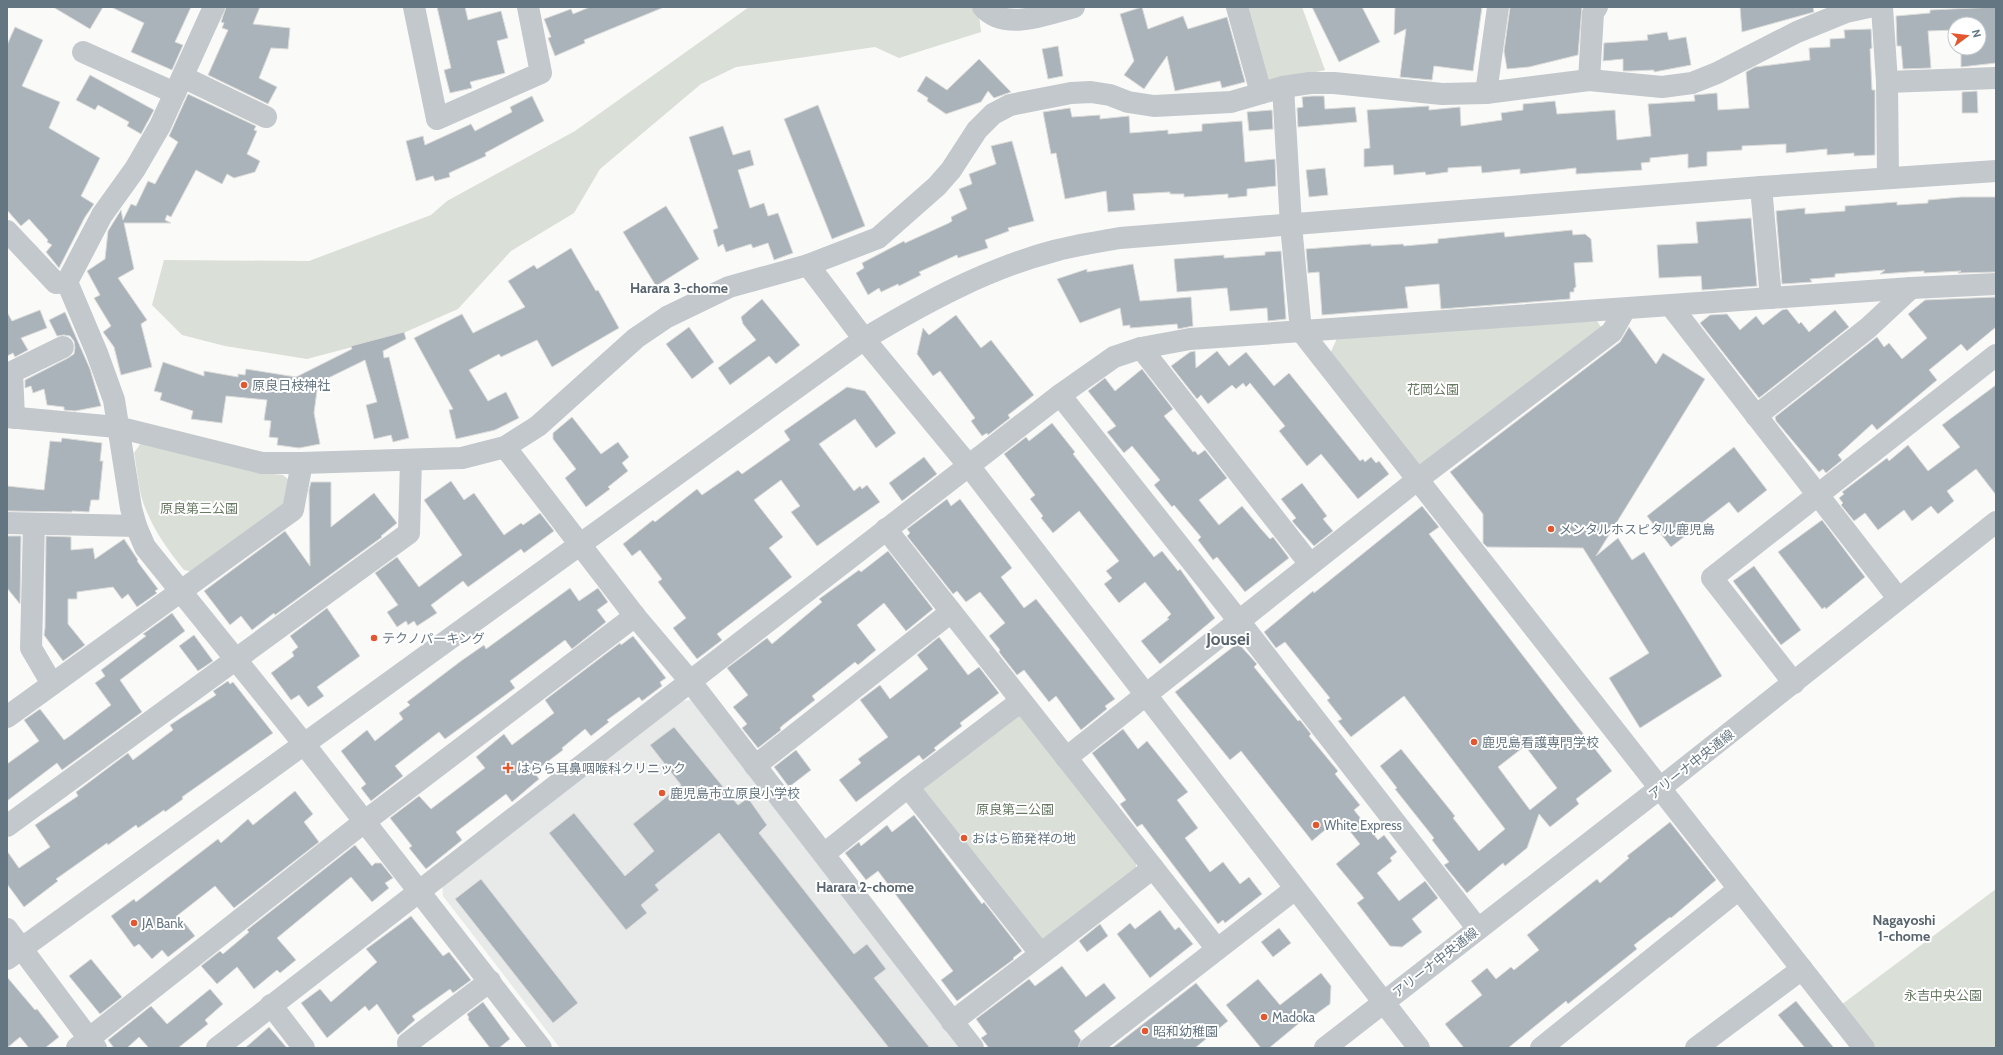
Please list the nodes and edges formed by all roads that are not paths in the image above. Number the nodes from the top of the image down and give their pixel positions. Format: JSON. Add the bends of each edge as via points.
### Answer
{"nodes":[{"id":1,"x":214,"y":7,"type":"edge"},
{"id":2,"x":414,"y":7,"type":"edge"},
{"id":3,"x":983,"y":7,"type":"edge"},
{"id":4,"x":1074,"y":7,"type":"edge"},
{"id":5,"x":1237,"y":7,"type":"edge"},
{"id":6,"x":1498,"y":7,"type":"edge"},
{"id":7,"x":1597,"y":7,"type":"edge"},
{"id":8,"x":1869,"y":7,"type":"edge"},
{"id":9,"x":1882,"y":7,"type":"edge"},
{"id":10,"x":530,"y":8,"type":"edge"},
{"id":11,"x":1845,"y":9,"type":"edge"},
{"id":12,"x":83,"y":52,"type":"dead end"},
{"id":13,"x":1996,"y":78,"type":"edge"},
{"id":14,"x":1589,"y":80,"type":"junction"},
{"id":15,"x":1887,"y":82,"type":"junction"},
{"id":16,"x":179,"y":85,"type":"junction"},
{"id":17,"x":1283,"y":87,"type":"junction"},
{"id":18,"x":1261,"y":93,"type":"junction"},
{"id":19,"x":1486,"y":93,"type":"junction"},
{"id":20,"x":266,"y":117,"type":"dead end"},
{"id":21,"x":1996,"y":171,"type":"edge"},
{"id":22,"x":1888,"y":178,"type":"junction"},
{"id":23,"x":1761,"y":187,"type":"junction"},
{"id":24,"x":1291,"y":224,"type":"junction"},
{"id":25,"x":7,"y":231,"type":"edge"},
{"id":26,"x":808,"y":264,"type":"junction"},
{"id":27,"x":67,"y":282,"type":"junction"},
{"id":28,"x":1996,"y":284,"type":"edge"},
{"id":29,"x":1911,"y":288,"type":"junction"},
{"id":30,"x":1771,"y":298,"type":"junction"},
{"id":31,"x":1671,"y":306,"type":"junction"},
{"id":32,"x":1624,"y":309,"type":"junction"},
{"id":33,"x":1301,"y":331,"type":"junction"},
{"id":34,"x":864,"y":339,"type":"junction"},
{"id":35,"x":63,"y":347,"type":"dead end"},
{"id":36,"x":1141,"y":348,"type":"junction"},
{"id":37,"x":1996,"y":355,"type":"edge"},
{"id":38,"x":1060,"y":395,"type":"junction"},
{"id":39,"x":1756,"y":416,"type":"junction"},
{"id":40,"x":11,"y":417,"type":"edge"},
{"id":41,"x":118,"y":427,"type":"junction"},
{"id":42,"x":505,"y":447,"type":"junction"},
{"id":43,"x":411,"y":460,"type":"junction"},
{"id":44,"x":302,"y":463,"type":"junction"},
{"id":45,"x":968,"y":466,"type":"junction"},
{"id":46,"x":1417,"y":480,"type":"junction"},
{"id":47,"x":1817,"y":495,"type":"junction"},
{"id":48,"x":1996,"y":522,"type":"edge"},
{"id":49,"x":7,"y":523,"type":"edge"},
{"id":50,"x":34,"y":524,"type":"junction"},
{"id":51,"x":136,"y":526,"type":"junction"},
{"id":52,"x":886,"y":529,"type":"junction"},
{"id":53,"x":579,"y":544,"type":"junction"},
{"id":54,"x":1310,"y":564,"type":"junction"},
{"id":55,"x":181,"y":590,"type":"junction"},
{"id":56,"x":1898,"y":598,"type":"junction"},
{"id":57,"x":951,"y":612,"type":"junction"},
{"id":58,"x":634,"y":616,"type":"junction"},
{"id":59,"x":1240,"y":621,"type":"junction"},
{"id":60,"x":236,"y":659,"type":"junction"},
{"id":61,"x":690,"y":681,"type":"junction"},
{"id":62,"x":1794,"y":683,"type":"junction"},
{"id":63,"x":52,"y":684,"type":"junction"},
{"id":64,"x":1144,"y":695,"type":"junction"},
{"id":65,"x":1021,"y":701,"type":"junction"},
{"id":66,"x":7,"y":717,"type":"edge"},
{"id":67,"x":304,"y":744,"type":"junction"},
{"id":68,"x":1066,"y":758,"type":"junction"},
{"id":69,"x":754,"y":766,"type":"junction"},
{"id":70,"x":908,"y":787,"type":"junction"},
{"id":71,"x":1660,"y":788,"type":"junction"},
{"id":72,"x":364,"y":822,"type":"junction"},
{"id":73,"x":7,"y":826,"type":"edge"},
{"id":74,"x":824,"y":854,"type":"junction"},
{"id":75,"x":1153,"y":868,"type":"junction"},
{"id":76,"x":1295,"y":889,"type":"junction"},
{"id":77,"x":1739,"y":889,"type":"junction"},
{"id":78,"x":420,"y":892,"type":"junction"},
{"id":79,"x":7,"y":929,"type":"edge"},
{"id":80,"x":1478,"y":929,"type":"junction"},
{"id":81,"x":1217,"y":949,"type":"junction"},
{"id":82,"x":14,"y":953,"type":"edge"},
{"id":83,"x":1040,"y":953,"type":"junction"},
{"id":84,"x":1802,"y":969,"type":"junction"},
{"id":85,"x":490,"y":981,"type":"junction"},
{"id":86,"x":1383,"y":1002,"type":"junction"},
{"id":87,"x":271,"y":1005,"type":"junction"},
{"id":88,"x":952,"y":1022,"type":"junction"},
{"id":89,"x":408,"y":1043,"type":"dead end"},
{"id":90,"x":1553,"y":1044,"type":"edge"},
{"id":91,"x":87,"y":1045,"type":"edge"},
{"id":92,"x":217,"y":1048,"type":"edge"},
{"id":93,"x":304,"y":1048,"type":"edge"},
{"id":94,"x":541,"y":1048,"type":"edge"},
{"id":95,"x":973,"y":1048,"type":"edge"},
{"id":96,"x":1090,"y":1048,"type":"edge"},
{"id":97,"x":1325,"y":1048,"type":"edge"},
{"id":98,"x":1419,"y":1048,"type":"edge"},
{"id":99,"x":1696,"y":1048,"type":"edge"},
{"id":100,"x":1864,"y":1048,"type":"edge"}],
"edges":[{"from":1,"to":16,"type":"street"},
{"from":2,"to":10,"type":"street","via":[[437,119],[541,73]]},
{"from":3,"to":4,"type":"street","via":[[998,18],[1020,20]]},
{"from":5,"to":18,"type":"street"},
{"from":6,"to":19,"type":"street"},
{"from":7,"to":14,"type":"street","via":[[1593,13]]},
{"from":8,"to":11,"type":"street"},
{"from":9,"to":15,"type":"street"},
{"from":11,"to":14,"type":"street","via":[[1692,83],[1662,87]]},
{"from":12,"to":16,"type":"street"},
{"from":13,"to":15,"type":"street"},
{"from":14,"to":19,"type":"street"},
{"from":15,"to":22,"type":"street"},
{"from":16,"to":20,"type":"street"},
{"from":16,"to":27,"type":"street","via":[[160,126],[135,169],[102,215]]},
{"from":17,"to":18,"type":"street"},
{"from":17,"to":19,"type":"street","via":[[1310,82],[1442,94]]},
{"from":17,"to":24,"type":"street"},
{"from":18,"to":26,"type":"street","via":[[1231,102],[1154,106],[1128,102],[1110,95],[1084,92],[1010,105],[993,114],[977,130],[951,170],[937,186],[878,238]]},
{"from":21,"to":22,"type":"street"},
{"from":22,"to":23,"type":"street"},
{"from":23,"to":24,"type":"street"},
{"from":23,"to":30,"type":"street"},
{"from":24,"to":33,"type":"street"},
{"from":24,"to":34,"type":"street","via":[[1120,238],[1054,251],[975,279],[918,306]]},
{"from":25,"to":27,"type":"street","via":[[56,283]]},
{"from":26,"to":34,"type":"street"},
{"from":26,"to":42,"type":"street","via":[[729,287],[667,317],[636,338],[538,426]]},
{"from":27,"to":41,"type":"street","via":[[114,400]]},
{"from":28,"to":29,"type":"street"},
{"from":29,"to":30,"type":"street"},
{"from":29,"to":39,"type":"street","via":[[1868,328]]},
{"from":30,"to":31,"type":"street"},
{"from":31,"to":32,"type":"street"},
{"from":31,"to":39,"type":"street"},
{"from":32,"to":33,"type":"street"},
{"from":32,"to":46,"type":"street","via":[[1612,332]]},
{"from":33,"to":36,"type":"street","via":[[1190,339]]},
{"from":33,"to":46,"type":"street"},
{"from":34,"to":45,"type":"street"},
{"from":34,"to":53,"type":"street"},
{"from":35,"to":40,"type":"street","via":[[12,372]]},
{"from":36,"to":38,"type":"street","via":[[1114,357]]},
{"from":36,"to":54,"type":"street"},
{"from":37,"to":47,"type":"street"},
{"from":38,"to":45,"type":"street"},
{"from":38,"to":59,"type":"street"},
{"from":39,"to":47,"type":"street"},
{"from":40,"to":41,"type":"street"},
{"from":41,"to":44,"type":"street","via":[[262,462]]},
{"from":41,"to":51,"type":"street"},
{"from":42,"to":43,"type":"street","via":[[462,458]]},
{"from":42,"to":53,"type":"street"},
{"from":43,"to":44,"type":"street"},
{"from":43,"to":60,"type":"street","via":[[409,533]]},
{"from":44,"to":55,"type":"street","via":[[293,510]]},
{"from":45,"to":52,"type":"street"},
{"from":45,"to":64,"type":"street"},
{"from":46,"to":54,"type":"street"},
{"from":46,"to":71,"type":"street"},
{"from":47,"to":56,"type":"street"},
{"from":47,"to":62,"type":"street","via":[[1712,578]]},
{"from":48,"to":56,"type":"street","name":"アリーナ中央通線"},
{"from":49,"to":50,"type":"street"},
{"from":50,"to":51,"type":"street"},
{"from":50,"to":63,"type":"street","via":[[31,648]]},
{"from":51,"to":55,"type":"street","via":[[145,547]]},
{"from":52,"to":57,"type":"street"},
{"from":52,"to":61,"type":"street"},
{"from":53,"to":58,"type":"street"},
{"from":53,"to":67,"type":"street"},
{"from":54,"to":59,"type":"street"},
{"from":55,"to":60,"type":"street"},
{"from":55,"to":63,"type":"street"},
{"from":56,"to":62,"type":"street","name":"アリーナ中央通線"},
{"from":57,"to":65,"type":"street"},
{"from":57,"to":69,"type":"street"},
{"from":58,"to":61,"type":"street"},
{"from":58,"to":72,"type":"street"},
{"from":59,"to":64,"type":"street"},
{"from":59,"to":80,"type":"street"},
{"from":60,"to":67,"type":"street"},
{"from":60,"to":73,"type":"street"},
{"from":61,"to":69,"type":"street"},
{"from":61,"to":78,"type":"street"},
{"from":62,"to":71,"type":"street","name":"アリーナ中央通線"},
{"from":63,"to":66,"type":"street"},
{"from":64,"to":68,"type":"street"},
{"from":64,"to":76,"type":"street"},
{"from":65,"to":68,"type":"street"},
{"from":65,"to":70,"type":"street"},
{"from":67,"to":72,"type":"street"},
{"from":67,"to":82,"type":"street"},
{"from":68,"to":75,"type":"street"},
{"from":69,"to":74,"type":"street"},
{"from":70,"to":74,"type":"street"},
{"from":70,"to":83,"type":"street"},
{"from":71,"to":77,"type":"street"},
{"from":71,"to":80,"type":"street","name":"アリーナ中央通線"},
{"from":72,"to":78,"type":"street"},
{"from":72,"to":91,"type":"street"},
{"from":74,"to":88,"type":"street"},
{"from":75,"to":81,"type":"street"},
{"from":75,"to":83,"type":"street"},
{"from":76,"to":81,"type":"street"},
{"from":76,"to":86,"type":"street"},
{"from":77,"to":84,"type":"street"},
{"from":77,"to":90,"type":"street"},
{"from":78,"to":85,"type":"street"},
{"from":78,"to":87,"type":"street"},
{"from":79,"to":82,"type":"street"},
{"from":80,"to":86,"type":"street","name":"アリーナ中央通線"},
{"from":81,"to":96,"type":"street"},
{"from":82,"to":91,"type":"street"},
{"from":83,"to":88,"type":"street"},
{"from":84,"to":99,"type":"street"},
{"from":84,"to":100,"type":"street"},
{"from":85,"to":89,"type":"street"},
{"from":85,"to":94,"type":"street"},
{"from":86,"to":97,"type":"street","name":"アリーナ中央通線"},
{"from":86,"to":98,"type":"street"},
{"from":87,"to":92,"type":"street"},
{"from":87,"to":93,"type":"street"},
{"from":88,"to":95,"type":"street"}]}
